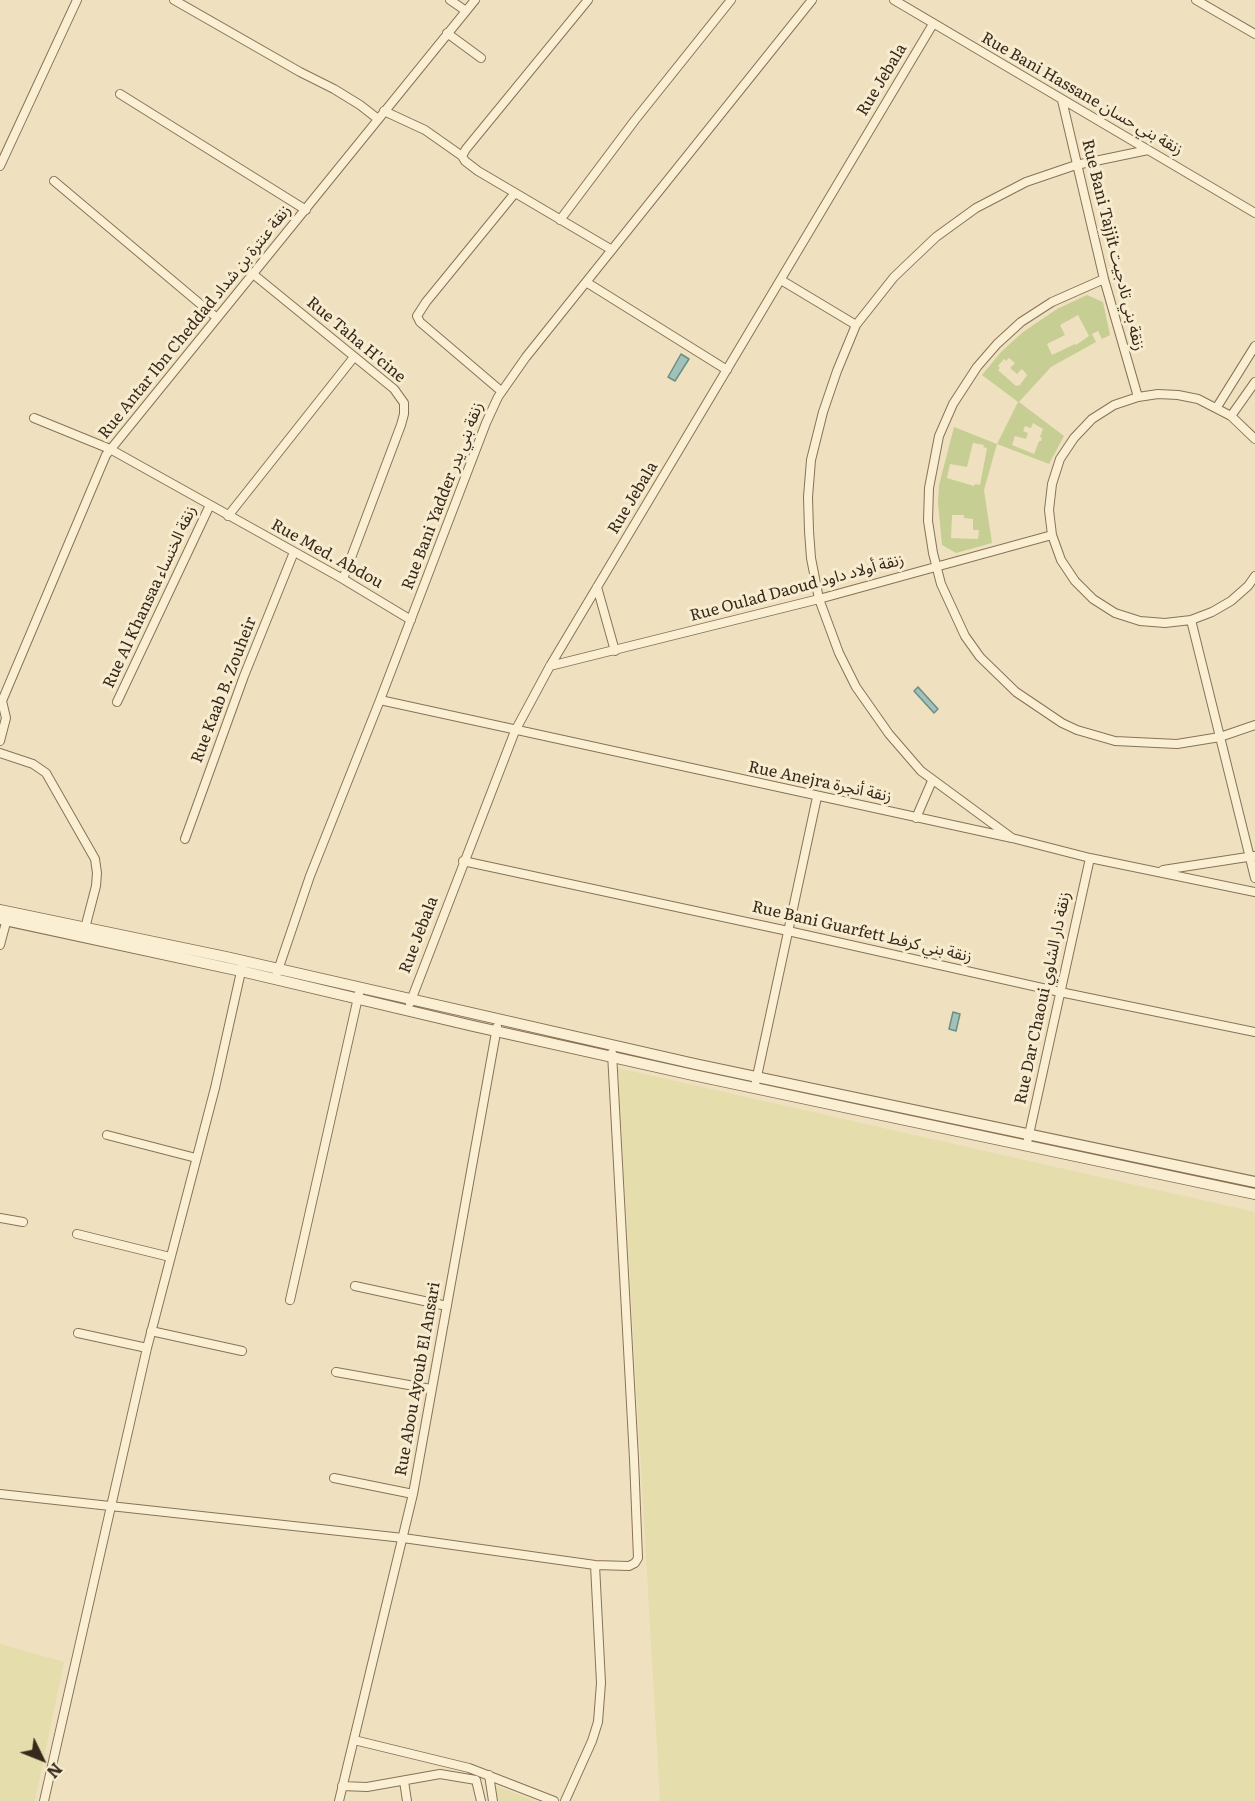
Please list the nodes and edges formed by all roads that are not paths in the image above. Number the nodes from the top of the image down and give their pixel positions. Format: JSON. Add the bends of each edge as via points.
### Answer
{"nodes":[{"id":1,"x":77,"y":0,"type":"edge"},
{"id":2,"x":174,"y":0,"type":"edge"},
{"id":3,"x":450,"y":0,"type":"edge"},
{"id":4,"x":475,"y":0,"type":"edge"},
{"id":5,"x":588,"y":0,"type":"edge"},
{"id":6,"x":731,"y":0,"type":"edge"},
{"id":7,"x":812,"y":0,"type":"edge"},
{"id":8,"x":894,"y":0,"type":"edge"},
{"id":9,"x":1196,"y":0,"type":"edge"},
{"id":10,"x":465,"y":11,"type":"junction"},
{"id":11,"x":933,"y":24,"type":"junction"},
{"id":12,"x":447,"y":33,"type":"junction"},
{"id":13,"x":1255,"y":34,"type":"edge"},
{"id":14,"x":481,"y":58,"type":"dead end"},
{"id":15,"x":120,"y":94,"type":"dead end"},
{"id":16,"x":1062,"y":100,"type":"junction"},
{"id":17,"x":384,"y":111,"type":"junction"},
{"id":18,"x":378,"y":119,"type":"junction"},
{"id":19,"x":1148,"y":150,"type":"junction"},
{"id":20,"x":462,"y":156,"type":"junction"},
{"id":21,"x":1076,"y":165,"type":"junction"},
{"id":22,"x":0,"y":166,"type":"edge"},
{"id":23,"x":54,"y":181,"type":"dead end"},
{"id":24,"x":515,"y":193,"type":"junction"},
{"id":25,"x":306,"y":210,"type":"junction"},
{"id":26,"x":1255,"y":213,"type":"edge"},
{"id":27,"x":560,"y":220,"type":"junction"},
{"id":28,"x":612,"y":250,"type":"junction"},
{"id":29,"x":253,"y":274,"type":"junction"},
{"id":30,"x":1104,"y":279,"type":"junction"},
{"id":31,"x":782,"y":280,"type":"junction"},
{"id":32,"x":586,"y":282,"type":"junction"},
{"id":33,"x":218,"y":318,"type":"junction"},
{"id":34,"x":856,"y":325,"type":"junction"},
{"id":35,"x":1255,"y":346,"type":"edge"},
{"id":36,"x":354,"y":357,"type":"junction"},
{"id":37,"x":727,"y":370,"type":"junction"},
{"id":38,"x":1255,"y":382,"type":"edge"},
{"id":39,"x":501,"y":391,"type":"junction"},
{"id":40,"x":1138,"y":397,"type":"junction"},
{"id":41,"x":1217,"y":407,"type":"junction"},
{"id":42,"x":1231,"y":416,"type":"junction"},
{"id":43,"x":34,"y":418,"type":"dead end"},
{"id":44,"x":1255,"y":439,"type":"edge"},
{"id":45,"x":110,"y":449,"type":"junction"},
{"id":46,"x":210,"y":505,"type":"junction"},
{"id":47,"x":228,"y":516,"type":"junction"},
{"id":48,"x":1052,"y":535,"type":"junction"},
{"id":49,"x":294,"y":552,"type":"junction"},
{"id":50,"x":936,"y":566,"type":"junction"},
{"id":51,"x":1255,"y":576,"type":"edge"},
{"id":52,"x":343,"y":579,"type":"junction"},
{"id":53,"x":597,"y":587,"type":"junction"},
{"id":54,"x":819,"y":599,"type":"junction"},
{"id":55,"x":411,"y":620,"type":"junction"},
{"id":56,"x":1191,"y":620,"type":"junction"},
{"id":57,"x":615,"y":651,"type":"junction"},
{"id":58,"x":550,"y":666,"type":"junction"},
{"id":59,"x":380,"y":700,"type":"junction"},
{"id":60,"x":1,"y":702,"type":"edge"},
{"id":61,"x":117,"y":702,"type":"dead end"},
{"id":62,"x":1255,"y":725,"type":"edge"},
{"id":63,"x":515,"y":730,"type":"junction"},
{"id":64,"x":1220,"y":737,"type":"junction"},
{"id":65,"x":0,"y":741,"type":"edge"},
{"id":66,"x":0,"y":753,"type":"edge"},
{"id":67,"x":932,"y":781,"type":"junction"},
{"id":68,"x":818,"y":797,"type":"junction"},
{"id":69,"x":916,"y":818,"type":"junction"},
{"id":70,"x":1012,"y":838,"type":"junction"},
{"id":71,"x":185,"y":839,"type":"dead end"},
{"id":72,"x":1253,"y":856,"type":"edge"},
{"id":73,"x":1090,"y":858,"type":"junction"},
{"id":74,"x":463,"y":861,"type":"junction"},
{"id":75,"x":1156,"y":871,"type":"junction"},
{"id":76,"x":1255,"y":878,"type":"edge"},
{"id":77,"x":1255,"y":892,"type":"edge"},
{"id":78,"x":4,"y":916,"type":"edge"},
{"id":79,"x":788,"y":931,"type":"junction"},
{"id":80,"x":83,"y":933,"type":"junction"},
{"id":81,"x":0,"y":945,"type":"edge"},
{"id":82,"x":242,"y":966,"type":"junction"},
{"id":83,"x":277,"y":974,"type":"junction"},
{"id":84,"x":1060,"y":992,"type":"junction"},
{"id":85,"x":358,"y":993,"type":"junction"},
{"id":86,"x":409,"y":1005,"type":"junction"},
{"id":87,"x":497,"y":1026,"type":"junction"},
{"id":88,"x":1255,"y":1032,"type":"edge"},
{"id":89,"x":613,"y":1052,"type":"junction"},
{"id":90,"x":755,"y":1083,"type":"junction"},
{"id":91,"x":107,"y":1135,"type":"dead end"},
{"id":92,"x":1028,"y":1140,"type":"junction"},
{"id":93,"x":196,"y":1158,"type":"junction"},
{"id":94,"x":1255,"y":1182,"type":"edge"},
{"id":95,"x":1255,"y":1194,"type":"edge"},
{"id":96,"x":0,"y":1218,"type":"edge"},
{"id":97,"x":23,"y":1222,"type":"dead end"},
{"id":98,"x":77,"y":1234,"type":"dead end"},
{"id":99,"x":170,"y":1257,"type":"junction"},
{"id":100,"x":355,"y":1286,"type":"dead end"},
{"id":101,"x":290,"y":1300,"type":"dead end"},
{"id":102,"x":447,"y":1306,"type":"junction"},
{"id":103,"x":151,"y":1331,"type":"junction"},
{"id":104,"x":78,"y":1333,"type":"dead end"},
{"id":105,"x":147,"y":1348,"type":"junction"},
{"id":106,"x":242,"y":1351,"type":"dead end"},
{"id":107,"x":336,"y":1372,"type":"dead end"},
{"id":108,"x":431,"y":1389,"type":"junction"},
{"id":109,"x":334,"y":1478,"type":"dead end"},
{"id":110,"x":0,"y":1494,"type":"edge"},
{"id":111,"x":413,"y":1494,"type":"junction"},
{"id":112,"x":110,"y":1505,"type":"junction"},
{"id":113,"x":403,"y":1538,"type":"junction"},
{"id":114,"x":595,"y":1564,"type":"junction"},
{"id":115,"x":354,"y":1740,"type":"junction"},
{"id":116,"x":489,"y":1775,"type":"junction"},
{"id":117,"x":404,"y":1781,"type":"junction"},
{"id":118,"x":342,"y":1786,"type":"junction"},
{"id":119,"x":44,"y":1801,"type":"edge"},
{"id":120,"x":339,"y":1801,"type":"edge"},
{"id":121,"x":407,"y":1801,"type":"edge"},
{"id":122,"x":481,"y":1801,"type":"edge"},
{"id":123,"x":493,"y":1801,"type":"edge"},
{"id":124,"x":554,"y":1801,"type":"edge"},
{"id":125,"x":565,"y":1801,"type":"edge"}],
"edges":[{"from":1,"to":22,"type":"street"},
{"from":2,"to":18,"type":"street","via":[[334,89]]},
{"from":3,"to":10,"type":"street"},
{"from":4,"to":10,"type":"street","name":"Rue Antar Ibn Cheddad زنقة عنترة بن شداد"},
{"from":5,"to":20,"type":"street"},
{"from":6,"to":27,"type":"street"},
{"from":7,"to":28,"type":"street","name":"Rue Bani Yadder زنقة بني يدر"},
{"from":8,"to":11,"type":"street","name":"Rue Bani Hassane زنقة بني حسان"},
{"from":9,"to":13,"type":"street"},
{"from":10,"to":12,"type":"street","name":"Rue Antar Ibn Cheddad زنقة عنترة بن شداد"},
{"from":11,"to":16,"type":"street","name":"Rue Bani Hassane زنقة بني حسان"},
{"from":11,"to":31,"type":"street","name":"Rue Jebala"},
{"from":12,"to":14,"type":"street"},
{"from":12,"to":17,"type":"street","name":"Rue Antar Ibn Cheddad زنقة عنترة بن شداد"},
{"from":15,"to":25,"type":"street"},
{"from":16,"to":19,"type":"street","name":"Rue Bani Hassane زنقة بني حسان"},
{"from":16,"to":21,"type":"street","name":"Rue Bani Tajjit زنقة بني تادجيت"},
{"from":17,"to":18,"type":"street","name":"Rue Antar Ibn Cheddad زنقة عنترة بن شداد"},
{"from":17,"to":20,"type":"street","via":[[415,123]]},
{"from":18,"to":25,"type":"street","name":"Rue Antar Ibn Cheddad زنقة عنترة بن شداد"},
{"from":19,"to":21,"type":"street"},
{"from":19,"to":26,"type":"street","name":"Rue Bani Hassane زنقة بني حسان"},
{"from":20,"to":24,"type":"street"},
{"from":21,"to":30,"type":"street","name":"Rue Bani Tajjit زنقة بني تادجيت"},
{"from":21,"to":34,"type":"street","via":[[1026,182],[976,208],[936,237],[894,277]]},
{"from":23,"to":33,"type":"street"},
{"from":24,"to":27,"type":"street"},
{"from":24,"to":39,"type":"street","via":[[417,315],[420,322]]},
{"from":25,"to":29,"type":"street","name":"Rue Antar Ibn Cheddad زنقة عنترة بن شداد"},
{"from":27,"to":28,"type":"street"},
{"from":28,"to":32,"type":"street","name":"Rue Bani Yadder زنقة بني يدر"},
{"from":29,"to":33,"type":"street","name":"Rue Antar Ibn Cheddad زنقة عنترة بن شداد"},
{"from":29,"to":36,"type":"street","name":"Rue Taha H'cine"},
{"from":30,"to":40,"type":"street","name":"Rue Bani Tajjit زنقة بني تادجيت"},
{"from":30,"to":50,"type":"street","via":[[1052,302],[1021,322],[976,367],[956,398],[939,436],[931,473],[928,520]]},
{"from":31,"to":34,"type":"street"},
{"from":31,"to":37,"type":"street","name":"Rue Jebala"},
{"from":32,"to":37,"type":"street"},
{"from":32,"to":39,"type":"street","name":"Rue Bani Yadder زنقة بني يدر"},
{"from":33,"to":45,"type":"street","name":"Rue Antar Ibn Cheddad زنقة عنترة بن شداد"},
{"from":34,"to":54,"type":"street","via":[[823,412],[811,460],[809,531]]},
{"from":35,"to":41,"type":"street"},
{"from":36,"to":47,"type":"street"},
{"from":36,"to":52,"type":"street","name":"Rue Taha H'cine","via":[[400,396],[404,414]]},
{"from":37,"to":53,"type":"street","name":"Rue Jebala"},
{"from":38,"to":42,"type":"street"},
{"from":39,"to":55,"type":"street","name":"Rue Bani Yadder زنقة بني يدر"},
{"from":40,"to":41,"type":"street","via":[[1178,395]]},
{"from":40,"to":48,"type":"street","via":[[1114,405],[1092,419],[1060,459],[1049,510]]},
{"from":41,"to":42,"type":"street"},
{"from":42,"to":44,"type":"street"},
{"from":43,"to":45,"type":"street","name":"Rue Med. Abdou"},
{"from":45,"to":46,"type":"street","name":"Rue Med. Abdou"},
{"from":45,"to":60,"type":"street","name":"Rue Antar Ibn Cheddad زنقة عنترة بن شداد"},
{"from":46,"to":47,"type":"street","name":"Rue Med. Abdou"},
{"from":46,"to":61,"type":"street","name":"Rue Al Khansaa زنقة الخنساء"},
{"from":47,"to":49,"type":"street","name":"Rue Med. Abdou"},
{"from":48,"to":50,"type":"street","name":"Rue Oulad Daoud زنقة أولاد داود"},
{"from":48,"to":56,"type":"street","via":[[1060,560],[1074,581],[1100,604],[1140,621]]},
{"from":49,"to":52,"type":"street","name":"Rue Med. Abdou"},
{"from":49,"to":71,"type":"street","name":"Rue Kaab B. Zouheir"},
{"from":50,"to":54,"type":"street","name":"Rue Oulad Daoud زنقة أولاد داود"},
{"from":50,"to":64,"type":"street","via":[[964,636],[980,657],[1016,692],[1062,723],[1115,741],[1177,744]]},
{"from":51,"to":56,"type":"street","via":[[1231,601]]},
{"from":52,"to":55,"type":"street","name":"Rue Med. Abdou"},
{"from":53,"to":57,"type":"street"},
{"from":53,"to":58,"type":"street","name":"Rue Jebala"},
{"from":54,"to":57,"type":"street","name":"Rue Oulad Daoud زنقة أولاد داود"},
{"from":54,"to":67,"type":"street","via":[[856,687],[908,758]]},
{"from":55,"to":59,"type":"street","name":"Rue Bani Yadder زنقة بني يدر"},
{"from":56,"to":64,"type":"street"},
{"from":57,"to":58,"type":"street","name":"Rue Oulad Daoud زنقة أولاد داود"},
{"from":58,"to":63,"type":"street","name":"Rue Jebala"},
{"from":59,"to":63,"type":"street","name":"Rue Anejra زنقة أنجرة"},
{"from":59,"to":83,"type":"street","name":"Rue Bani Yadder زنقة بني يدر","via":[[310,876]]},
{"from":60,"to":65,"type":"street","via":[[6,722]]},
{"from":62,"to":64,"type":"street"},
{"from":63,"to":68,"type":"street","name":"Rue Anejra زنقة أنجرة"},
{"from":63,"to":74,"type":"street","name":"Rue Jebala"},
{"from":64,"to":72,"type":"street"},
{"from":66,"to":80,"type":"street","via":[[33,764],[46,773],[95,859],[96,886]]},
{"from":67,"to":69,"type":"street"},
{"from":67,"to":70,"type":"street"},
{"from":68,"to":69,"type":"street","name":"Rue Anejra زنقة أنجرة"},
{"from":68,"to":79,"type":"street"},
{"from":69,"to":70,"type":"street","name":"Rue Anejra زنقة أنجرة"},
{"from":70,"to":73,"type":"street","name":"Rue Anejra زنقة أنجرة"},
{"from":72,"to":75,"type":"street"},
{"from":72,"to":76,"type":"street"},
{"from":73,"to":75,"type":"street","name":"Rue Anejra زنقة أنجرة"},
{"from":73,"to":84,"type":"street","name":"Rue Dar Chaoui زنقة دار الشاوي"},
{"from":74,"to":79,"type":"street","name":"Rue Bani Guarfett زنقة بني كرفط"},
{"from":74,"to":86,"type":"street","name":"Rue Jebala"},
{"from":75,"to":77,"type":"street","name":"Rue Anejra زنقة أنجرة"},
{"from":78,"to":80,"type":"street"},
{"from":78,"to":81,"type":"street"},
{"from":79,"to":84,"type":"street","name":"Rue Bani Guarfett زنقة بني كرفط"},
{"from":79,"to":90,"type":"street"},
{"from":80,"to":82,"type":"street"},
{"from":82,"to":83,"type":"street"},
{"from":82,"to":93,"type":"street"},
{"from":83,"to":85,"type":"street"},
{"from":84,"to":88,"type":"street","name":"Rue Bani Guarfett زنقة بني كرفط"},
{"from":84,"to":92,"type":"street","name":"Rue Dar Chaoui زنقة دار الشاوي"},
{"from":85,"to":86,"type":"street"},
{"from":85,"to":101,"type":"street"},
{"from":86,"to":87,"type":"street"},
{"from":87,"to":89,"type":"street"},
{"from":87,"to":102,"type":"street","name":"Rue Abou Ayoub El Ansari"},
{"from":89,"to":90,"type":"street"},
{"from":89,"to":114,"type":"street","via":[[638,1558],[629,1566]]},
{"from":90,"to":92,"type":"street"},
{"from":91,"to":93,"type":"street"},
{"from":92,"to":94,"type":"street"},
{"from":92,"to":95,"type":"street"},
{"from":93,"to":99,"type":"street"},
{"from":96,"to":97,"type":"street"},
{"from":98,"to":99,"type":"street"},
{"from":99,"to":103,"type":"street"},
{"from":100,"to":102,"type":"street"},
{"from":102,"to":108,"type":"street","name":"Rue Abou Ayoub El Ansari"},
{"from":103,"to":105,"type":"street"},
{"from":103,"to":106,"type":"street"},
{"from":104,"to":105,"type":"street"},
{"from":105,"to":112,"type":"street"},
{"from":107,"to":108,"type":"street"},
{"from":108,"to":111,"type":"street","name":"Rue Abou Ayoub El Ansari"},
{"from":109,"to":111,"type":"street"},
{"from":110,"to":112,"type":"street"},
{"from":111,"to":113,"type":"street","name":"Rue Abou Ayoub El Ansari"},
{"from":112,"to":113,"type":"street"},
{"from":112,"to":119,"type":"street"},
{"from":113,"to":114,"type":"street"},
{"from":113,"to":115,"type":"street","name":"Rue Abou Ayoub El Ansari"},
{"from":114,"to":125,"type":"street","via":[[601,1683],[598,1722]]},
{"from":115,"to":116,"type":"street"},
{"from":115,"to":118,"type":"street","name":"Rue Abou Ayoub El Ansari"},
{"from":116,"to":123,"type":"street"},
{"from":116,"to":124,"type":"street"},
{"from":117,"to":118,"type":"street","via":[[367,1787]]},
{"from":117,"to":121,"type":"street"},
{"from":117,"to":122,"type":"street","via":[[440,1774],[472,1778],[478,1783]]},
{"from":118,"to":120,"type":"street","name":"Rue Abou Ayoub El Ansari"}]}
